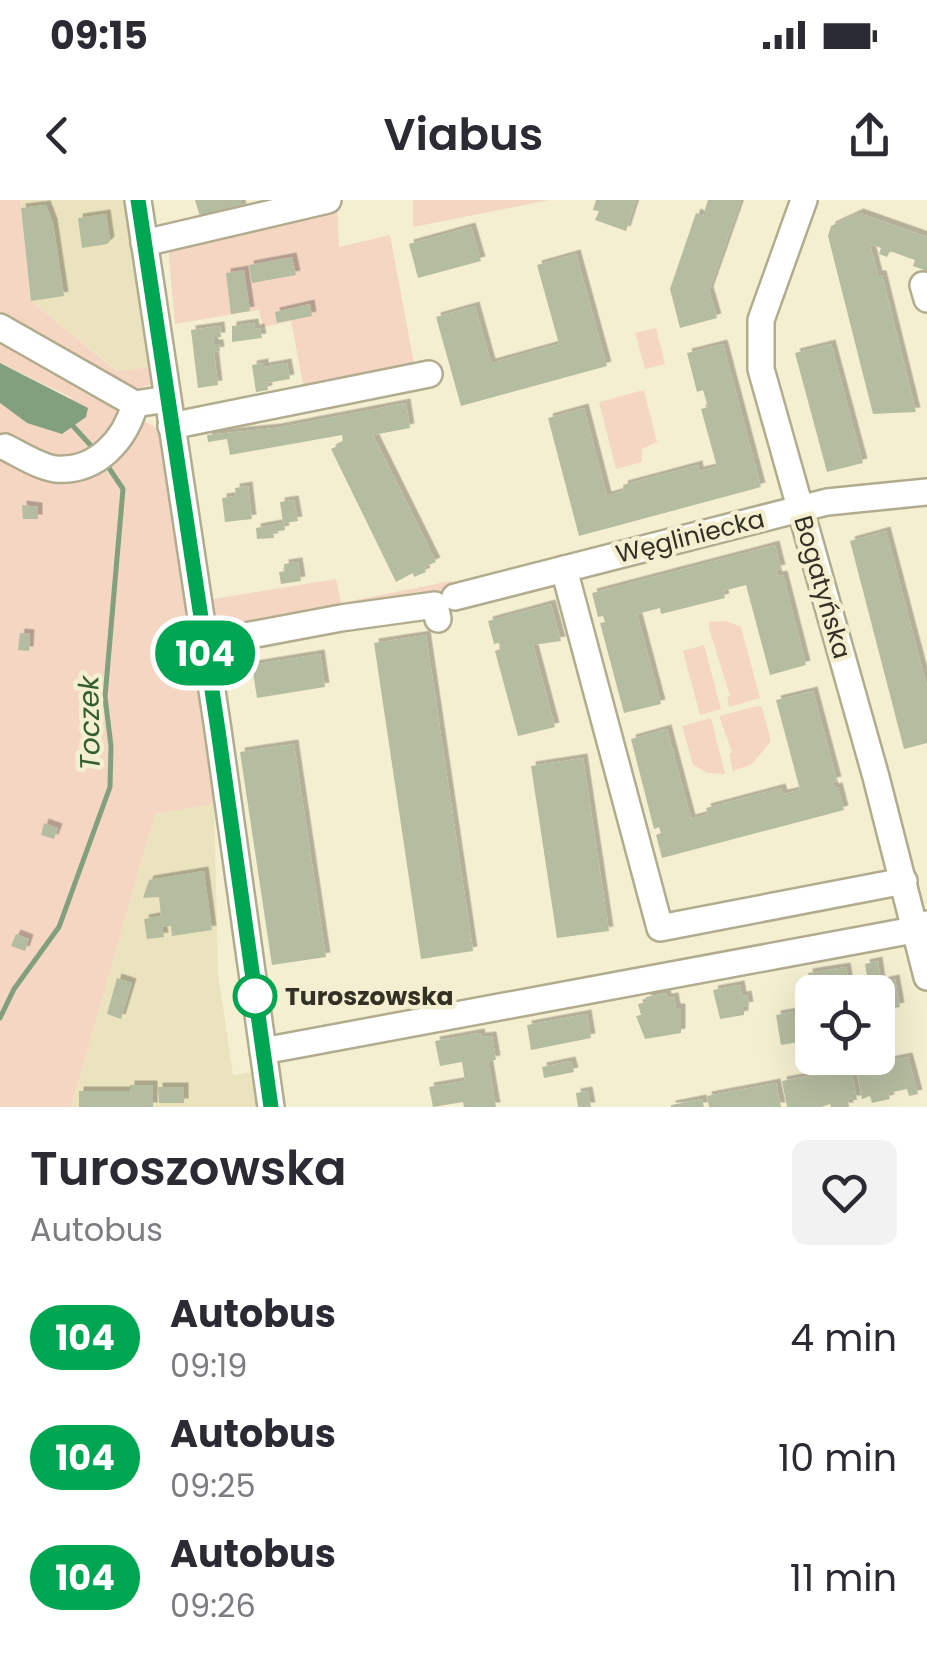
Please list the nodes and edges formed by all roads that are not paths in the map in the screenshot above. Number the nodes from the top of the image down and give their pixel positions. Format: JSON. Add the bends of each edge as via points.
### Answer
{"nodes":[{"id":1,"x":138,"y":200,"type":"edge"},
{"id":2,"x":328,"y":200,"type":"edge"},
{"id":3,"x":804,"y":200,"type":"edge"},
{"id":4,"x":144,"y":242,"type":"junction"},
{"id":5,"x":0,"y":327,"type":"edge"},
{"id":6,"x":430,"y":374,"type":"dead end"},
{"id":7,"x":167,"y":399,"type":"junction"},
{"id":8,"x":135,"y":404,"type":"junction"},
{"id":9,"x":171,"y":426,"type":"junction"},
{"id":10,"x":5,"y":447,"type":"dead end"},
{"id":11,"x":927,"y":492,"type":"edge"},
{"id":12,"x":800,"y":508,"type":"junction"},
{"id":13,"x":564,"y":568,"type":"junction"},
{"id":14,"x":455,"y":597,"type":"dead end"},
{"id":15,"x":438,"y":619,"type":"dead end"},
{"id":16,"x":203,"y":644,"type":"junction"},
{"id":17,"x":904,"y":880,"type":"junction"},
{"id":18,"x":915,"y":928,"type":"edge"},
{"id":19,"x":927,"y":977,"type":"edge"},
{"id":20,"x":263,"y":1051,"type":"junction"},
{"id":21,"x":271,"y":1107,"type":"edge"}],
"edges":[{"from":1,"to":4,"type":"street"},
{"from":2,"to":4,"type":"street"},
{"from":3,"to":12,"type":"street","name":"Bogatyńska","via":[[761,320],[760,345]]},
{"from":4,"to":7,"type":"street"},
{"from":5,"to":8,"type":"street"},
{"from":6,"to":9,"type":"street"},
{"from":7,"to":8,"type":"street"},
{"from":7,"to":9,"type":"street"},
{"from":8,"to":10,"type":"street","via":[[129,426],[106,454],[74,468],[52,469]]},
{"from":9,"to":16,"type":"street"},
{"from":11,"to":12,"type":"street","name":"Węgliniecka"},
{"from":12,"to":13,"type":"street","name":"Węgliniecka"},
{"from":12,"to":17,"type":"street","name":"Bogatyńska"},
{"from":13,"to":14,"type":"street","name":"Węgliniecka"},
{"from":13,"to":17,"type":"street","via":[[660,928]]},
{"from":15,"to":16,"type":"street","via":[[435,605]]},
{"from":16,"to":20,"type":"street"},
{"from":17,"to":18,"type":"street","name":"Bogatyńska"},
{"from":18,"to":19,"type":"street","name":"Bogatyńska"},
{"from":18,"to":20,"type":"street"},
{"from":20,"to":21,"type":"street"}]}
